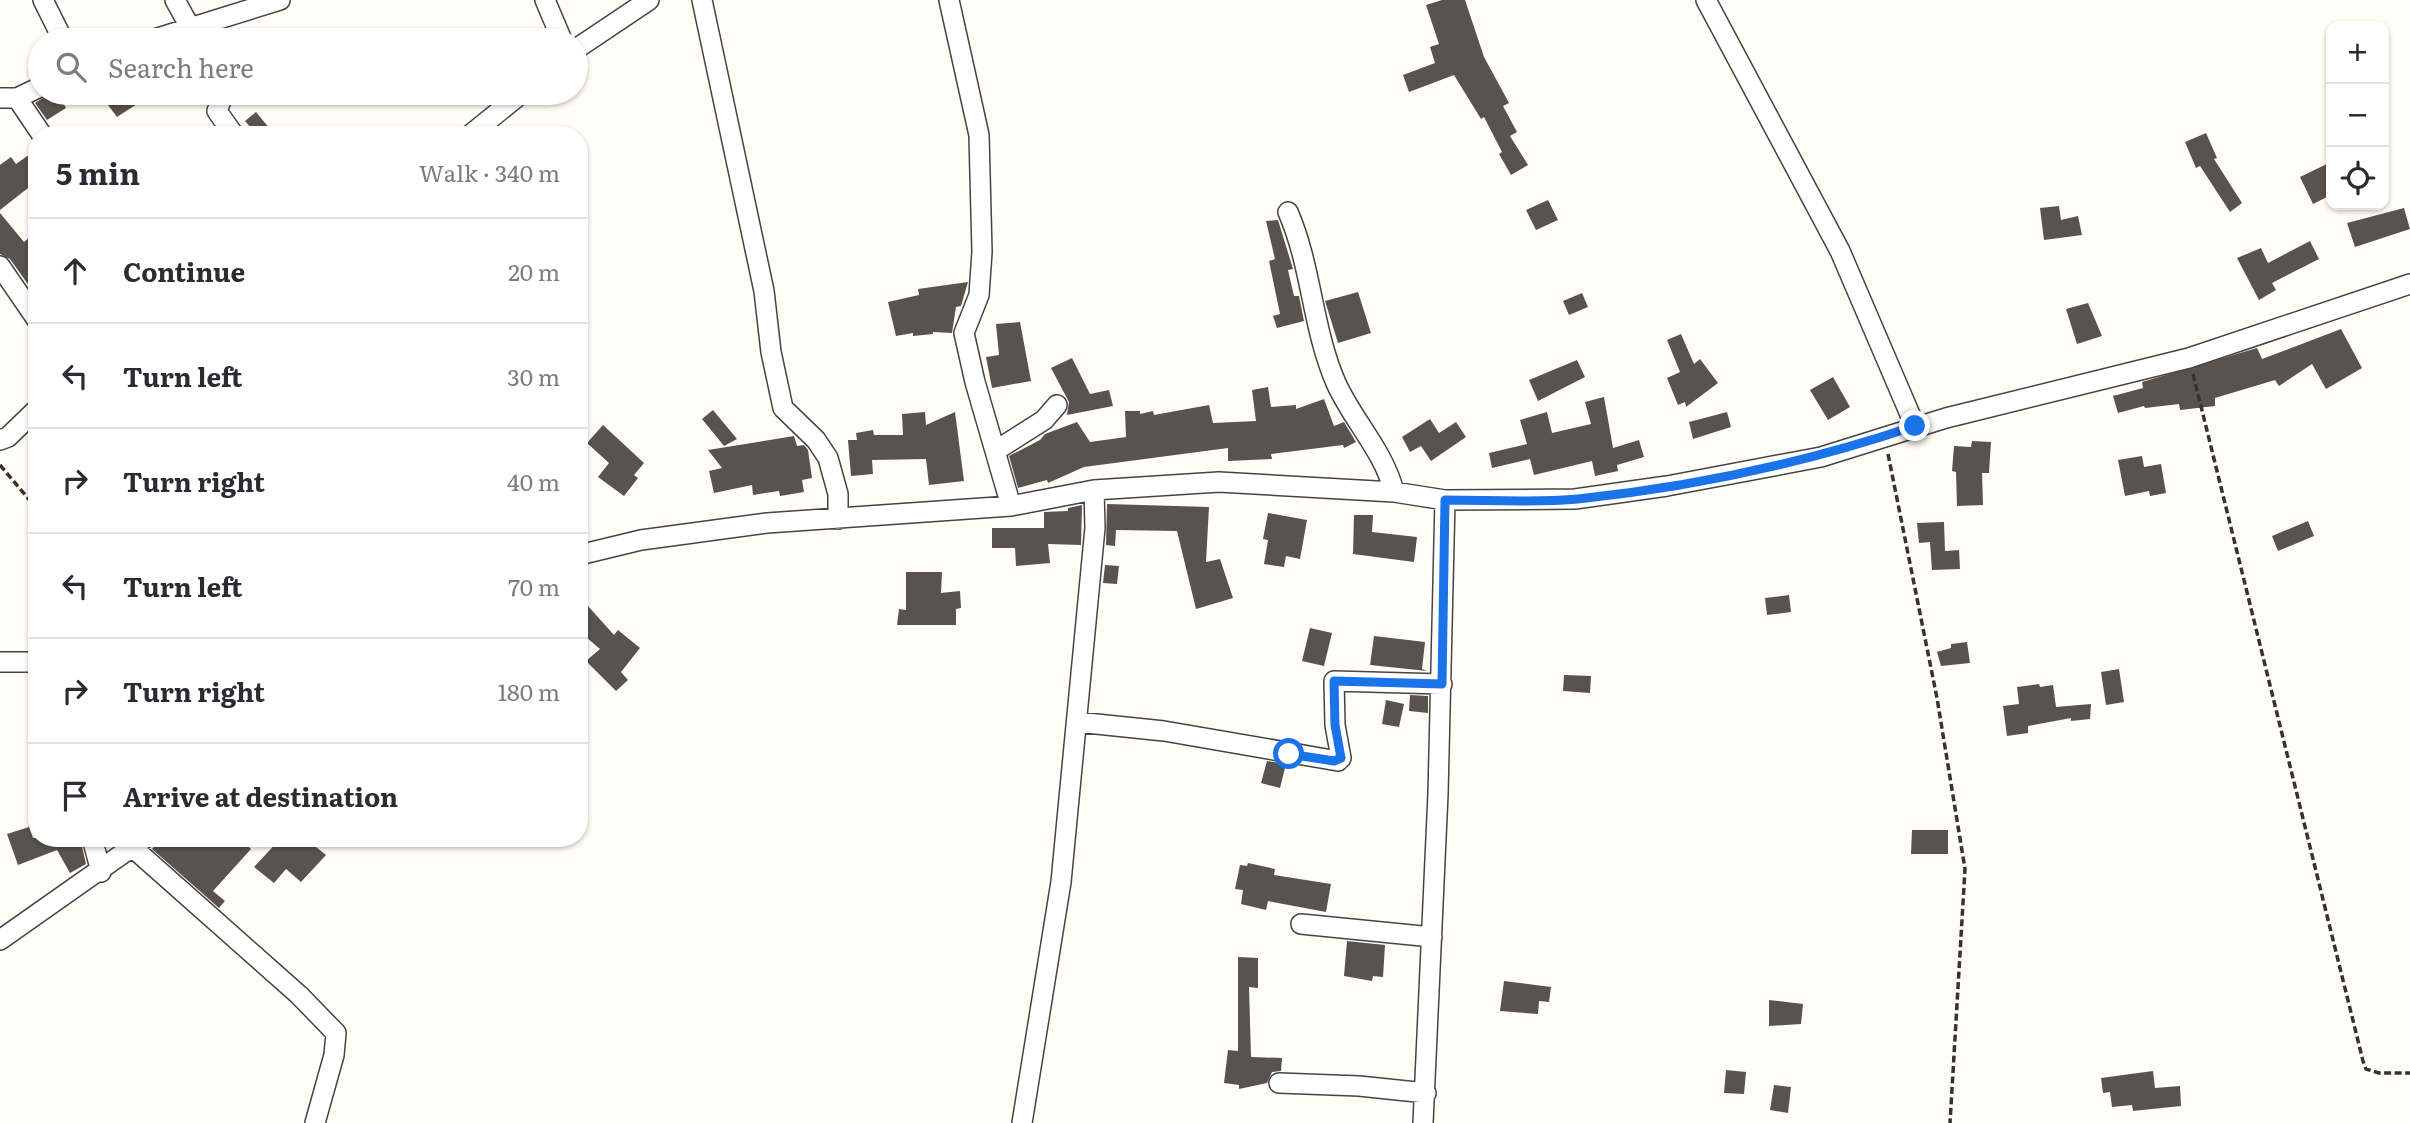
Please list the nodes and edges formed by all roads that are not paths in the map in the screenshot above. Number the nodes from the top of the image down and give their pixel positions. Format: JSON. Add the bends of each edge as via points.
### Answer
{"nodes":[{"id":1,"x":44,"y":0,"type":"edge"},
{"id":2,"x":175,"y":0,"type":"edge"},
{"id":3,"x":280,"y":0,"type":"edge"},
{"id":4,"x":545,"y":0,"type":"edge"},
{"id":5,"x":649,"y":0,"type":"edge"},
{"id":6,"x":702,"y":0,"type":"edge"},
{"id":7,"x":949,"y":0,"type":"edge"},
{"id":8,"x":1706,"y":0,"type":"edge"},
{"id":9,"x":57,"y":28,"type":"edge"},
{"id":10,"x":190,"y":28,"type":"edge"},
{"id":11,"x":206,"y":28,"type":"edge"},
{"id":12,"x":557,"y":28,"type":"edge"},
{"id":13,"x":588,"y":42,"type":"edge"},
{"id":14,"x":28,"y":91,"type":"edge"},
{"id":15,"x":8,"y":98,"type":"edge"},
{"id":16,"x":219,"y":105,"type":"edge"},
{"id":17,"x":507,"y":105,"type":"edge"},
{"id":18,"x":34,"y":126,"type":"edge"},
{"id":19,"x":228,"y":126,"type":"edge"},
{"id":20,"x":481,"y":126,"type":"edge"},
{"id":21,"x":1287,"y":212,"type":"dead end"},
{"id":22,"x":0,"y":266,"type":"edge"},
{"id":23,"x":2410,"y":284,"type":"edge"},
{"id":24,"x":28,"y":307,"type":"edge"},
{"id":25,"x":1056,"y":405,"type":"dead end"},
{"id":26,"x":28,"y":418,"type":"edge"},
{"id":27,"x":1915,"y":426,"type":"junction"},
{"id":28,"x":0,"y":440,"type":"edge"},
{"id":29,"x":995,"y":451,"type":"junction"},
{"id":30,"x":1094,"y":490,"type":"junction"},
{"id":31,"x":1394,"y":492,"type":"junction"},
{"id":32,"x":1445,"y":500,"type":"junction"},
{"id":33,"x":1012,"y":506,"type":"junction"},
{"id":34,"x":838,"y":519,"type":"junction"},
{"id":35,"x":588,"y":553,"type":"edge"},
{"id":36,"x":0,"y":662,"type":"edge"},
{"id":37,"x":28,"y":662,"type":"edge"},
{"id":38,"x":1442,"y":684,"type":"junction"},
{"id":39,"x":1077,"y":722,"type":"junction"},
{"id":40,"x":94,"y":847,"type":"edge"},
{"id":41,"x":134,"y":847,"type":"edge"},
{"id":42,"x":143,"y":847,"type":"edge"},
{"id":43,"x":100,"y":872,"type":"junction"},
{"id":44,"x":1301,"y":924,"type":"dead end"},
{"id":45,"x":1432,"y":937,"type":"junction"},
{"id":46,"x":0,"y":940,"type":"edge"},
{"id":47,"x":1279,"y":1083,"type":"dead end"},
{"id":48,"x":1426,"y":1093,"type":"junction"},
{"id":49,"x":314,"y":1123,"type":"edge"},
{"id":50,"x":1022,"y":1123,"type":"edge"},
{"id":51,"x":1423,"y":1123,"type":"edge"}],
"edges":[{"from":1,"to":9,"type":"street"},
{"from":2,"to":10,"type":"street"},
{"from":3,"to":11,"type":"street"},
{"from":4,"to":12,"type":"street"},
{"from":5,"to":13,"type":"street"},
{"from":6,"to":34,"type":"street","via":[[764,290],[783,408],[828,458],[838,494]]},
{"from":7,"to":29,"type":"street","via":[[979,135],[979,295],[964,333]]},
{"from":8,"to":27,"type":"street","via":[[1840,251]]},
{"from":14,"to":15,"type":"street"},
{"from":15,"to":18,"type":"street"},
{"from":16,"to":19,"type":"street","via":[[217,111]]},
{"from":17,"to":20,"type":"street"},
{"from":21,"to":31,"type":"street","via":[[1299,237],[1336,384],[1388,469]]},
{"from":22,"to":24,"type":"street"},
{"from":23,"to":27,"type":"street","via":[[2189,358]]},
{"from":25,"to":29,"type":"street","via":[[1044,420]]},
{"from":26,"to":28,"type":"street"},
{"from":27,"to":32,"type":"street","via":[[1821,457],[1667,486],[1575,499]]},
{"from":29,"to":33,"type":"street"},
{"from":30,"to":31,"type":"street","via":[[1219,482]]},
{"from":30,"to":33,"type":"street"},
{"from":30,"to":39,"type":"street","via":[[1095,528]]},
{"from":31,"to":32,"type":"street"},
{"from":32,"to":38,"type":"street"},
{"from":33,"to":34,"type":"street"},
{"from":34,"to":35,"type":"street","via":[[767,523],[641,540]]},
{"from":36,"to":37,"type":"street"},
{"from":38,"to":39,"type":"street","via":[[1334,681],[1338,761],[1164,731]]},
{"from":38,"to":45,"type":"street"},
{"from":39,"to":50,"type":"street","via":[[1061,882]]},
{"from":40,"to":43,"type":"street"},
{"from":41,"to":43,"type":"street"},
{"from":42,"to":49,"type":"street","via":[[336,1032]]},
{"from":43,"to":46,"type":"street"},
{"from":44,"to":45,"type":"street"},
{"from":45,"to":48,"type":"street"},
{"from":47,"to":48,"type":"street"},
{"from":48,"to":51,"type":"street"}]}
